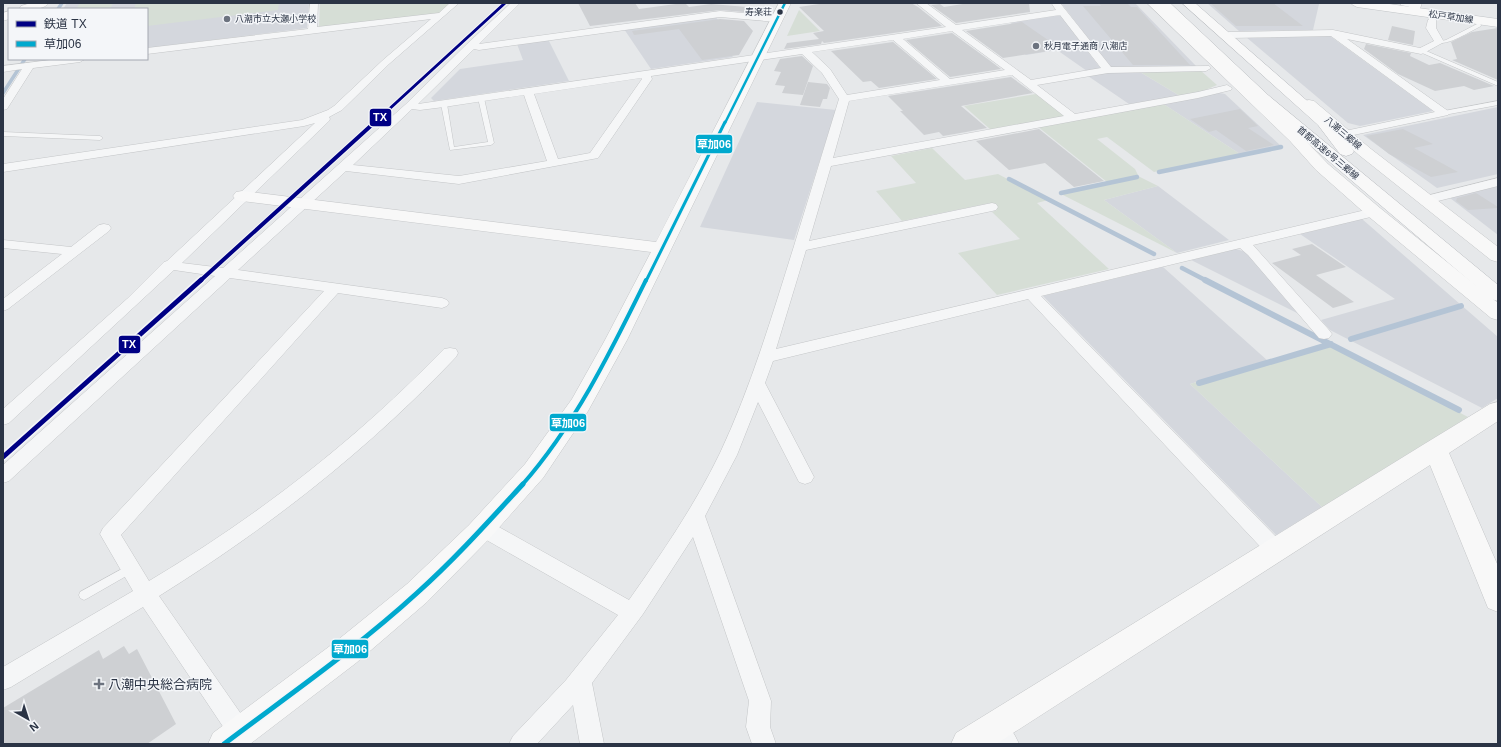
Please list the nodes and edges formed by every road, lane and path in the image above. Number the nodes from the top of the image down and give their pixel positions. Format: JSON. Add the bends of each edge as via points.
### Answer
{"nodes":[{"id":1,"x":27,"y":3,"type":"edge"},
{"id":2,"x":43,"y":3,"type":"edge"},
{"id":3,"x":314,"y":3,"type":"edge"},
{"id":4,"x":455,"y":3,"type":"edge"},
{"id":5,"x":516,"y":3,"type":"edge"},
{"id":6,"x":920,"y":3,"type":"edge"},
{"id":7,"x":1055,"y":3,"type":"edge"},
{"id":8,"x":1141,"y":3,"type":"edge"},
{"id":9,"x":1149,"y":3,"type":"edge"},
{"id":10,"x":1153,"y":3,"type":"edge"},
{"id":11,"x":1163,"y":3,"type":"edge"},
{"id":12,"x":1180,"y":3,"type":"edge"},
{"id":13,"x":1188,"y":3,"type":"edge"},
{"id":14,"x":1192,"y":3,"type":"edge"},
{"id":15,"x":1357,"y":3,"type":"edge"},
{"id":16,"x":1412,"y":6,"type":"edge"},
{"id":17,"x":12,"y":8,"type":"edge"},
{"id":18,"x":28,"y":8,"type":"edge"},
{"id":19,"x":781,"y":11,"type":"edge"},
{"id":20,"x":1062,"y":12,"type":"junction"},
{"id":21,"x":440,"y":15,"type":"junction"},
{"id":22,"x":1432,"y":20,"type":"dead end"},
{"id":23,"x":1477,"y":20,"type":"junction"},
{"id":24,"x":1498,"y":24,"type":"edge"},
{"id":25,"x":954,"y":28,"type":"junction"},
{"id":26,"x":312,"y":30,"type":"junction"},
{"id":27,"x":1333,"y":33,"type":"junction"},
{"id":28,"x":1228,"y":35,"type":"junction"},
{"id":29,"x":894,"y":36,"type":"junction"},
{"id":30,"x":1439,"y":42,"type":"junction"},
{"id":31,"x":470,"y":46,"type":"junction"},
{"id":32,"x":804,"y":50,"type":"junction"},
{"id":33,"x":148,"y":51,"type":"edge"},
{"id":34,"x":1422,"y":51,"type":"junction"},
{"id":35,"x":759,"y":56,"type":"junction"},
{"id":36,"x":72,"y":60,"type":"edge"},
{"id":37,"x":30,"y":65,"type":"junction"},
{"id":38,"x":3,"y":68,"type":"edge"},
{"id":39,"x":1206,"y":68,"type":"junction"},
{"id":40,"x":1108,"y":70,"type":"junction"},
{"id":41,"x":1013,"y":72,"type":"junction"},
{"id":42,"x":645,"y":74,"type":"junction"},
{"id":43,"x":948,"y":82,"type":"junction"},
{"id":44,"x":1029,"y":83,"type":"junction"},
{"id":45,"x":1498,"y":84,"type":"edge"},
{"id":46,"x":1227,"y":88,"type":"junction"},
{"id":47,"x":528,"y":92,"type":"junction"},
{"id":48,"x":481,"y":98,"type":"junction"},
{"id":49,"x":844,"y":99,"type":"junction"},
{"id":50,"x":1498,"y":103,"type":"edge"},
{"id":51,"x":444,"y":104,"type":"junction"},
{"id":52,"x":410,"y":106,"type":"junction"},
{"id":53,"x":3,"y":107,"type":"edge"},
{"id":54,"x":332,"y":112,"type":"junction"},
{"id":55,"x":1444,"y":113,"type":"junction"},
{"id":56,"x":1074,"y":118,"type":"junction"},
{"id":57,"x":3,"y":134,"type":"edge"},
{"id":58,"x":1344,"y":134,"type":"junction"},
{"id":59,"x":100,"y":138,"type":"dead end"},
{"id":60,"x":1346,"y":151,"type":"junction"},
{"id":61,"x":554,"y":163,"type":"junction"},
{"id":62,"x":827,"y":163,"type":"junction"},
{"id":63,"x":343,"y":167,"type":"junction"},
{"id":64,"x":1322,"y":167,"type":"junction"},
{"id":65,"x":3,"y":168,"type":"edge"},
{"id":66,"x":1498,"y":182,"type":"edge"},
{"id":67,"x":242,"y":196,"type":"junction"},
{"id":68,"x":1426,"y":200,"type":"junction"},
{"id":69,"x":304,"y":203,"type":"junction"},
{"id":70,"x":992,"y":207,"type":"dead end"},
{"id":71,"x":1374,"y":212,"type":"junction"},
{"id":72,"x":104,"y":228,"type":"dead end"},
{"id":73,"x":1242,"y":243,"type":"junction"},
{"id":74,"x":3,"y":244,"type":"edge"},
{"id":75,"x":800,"y":247,"type":"junction"},
{"id":76,"x":663,"y":248,"type":"junction"},
{"id":77,"x":74,"y":251,"type":"junction"},
{"id":78,"x":1495,"y":264,"type":"edge"},
{"id":79,"x":169,"y":265,"type":"junction"},
{"id":80,"x":227,"y":274,"type":"junction"},
{"id":81,"x":335,"y":288,"type":"junction"},
{"id":82,"x":1031,"y":294,"type":"junction"},
{"id":83,"x":1498,"y":296,"type":"edge"},
{"id":84,"x":442,"y":303,"type":"dead end"},
{"id":85,"x":3,"y":306,"type":"edge"},
{"id":86,"x":1498,"y":313,"type":"edge"},
{"id":87,"x":1324,"y":334,"type":"dead end"},
{"id":88,"x":450,"y":353,"type":"dead end"},
{"id":89,"x":767,"y":357,"type":"junction"},
{"id":90,"x":757,"y":383,"type":"junction"},
{"id":91,"x":1498,"y":410,"type":"edge"},
{"id":92,"x":3,"y":419,"type":"edge"},
{"id":93,"x":1434,"y":449,"type":"junction"},
{"id":94,"x":3,"y":476,"type":"edge"},
{"id":95,"x":805,"y":477,"type":"dead end"},
{"id":96,"x":695,"y":516,"type":"junction"},
{"id":97,"x":483,"y":528,"type":"junction"},
{"id":98,"x":1276,"y":550,"type":"junction"},
{"id":99,"x":131,"y":568,"type":"junction"},
{"id":100,"x":146,"y":594,"type":"junction"},
{"id":101,"x":84,"y":595,"type":"dead end"},
{"id":102,"x":1498,"y":599,"type":"edge"},
{"id":103,"x":632,"y":612,"type":"junction"},
{"id":104,"x":3,"y":679,"type":"edge"},
{"id":105,"x":580,"y":680,"type":"junction"},
{"id":106,"x":1000,"y":735,"type":"edge"},
{"id":107,"x":232,"y":738,"type":"edge"},
{"id":108,"x":521,"y":744,"type":"edge"},
{"id":109,"x":592,"y":744,"type":"edge"},
{"id":110,"x":764,"y":744,"type":"edge"},
{"id":111,"x":967,"y":744,"type":"edge"}],
"edges":[{"from":1,"to":17,"type":"main road"},
{"from":2,"to":18,"type":"main road"},
{"from":3,"to":26,"type":"street"},
{"from":4,"to":21,"type":"street"},
{"from":5,"to":31,"type":"street"},
{"from":6,"to":25,"type":"street"},
{"from":7,"to":20,"type":"street"},
{"from":8,"to":39,"type":"main road"},
{"from":9,"to":64,"type":"main road"},
{"from":10,"to":64,"type":"main road","via":[[1217,62]]},
{"from":11,"to":83,"type":"main road","name":"首都高速6号三郷線","via":[[1264,98]]},
{"from":12,"to":60,"type":"main road","name":"首都高速6号三郷線"},
{"from":13,"to":60,"type":"main road","via":[[1322,122]]},
{"from":14,"to":28,"type":"main road","name":"八潮三郷線"},
{"from":15,"to":16,"type":"main road","name":"松戸草加線"},
{"from":16,"to":23,"type":"main road","name":"松戸草加線"},
{"from":19,"to":31,"type":"street","via":[[720,14],[487,46]]},
{"from":19,"to":35,"type":"main road"},
{"from":20,"to":25,"type":"street"},
{"from":20,"to":40,"type":"street"},
{"from":21,"to":26,"type":"street"},
{"from":21,"to":54,"type":"street"},
{"from":22,"to":30,"type":"street","via":[[1431,28]]},
{"from":23,"to":24,"type":"main road","name":"松戸草加線"},
{"from":23,"to":30,"type":"lane","via":[[1479,25],[1447,41]]},
{"from":25,"to":29,"type":"street"},
{"from":25,"to":41,"type":"street"},
{"from":26,"to":33,"type":"street"},
{"from":27,"to":28,"type":"street"},
{"from":27,"to":34,"type":"street"},
{"from":27,"to":55,"type":"street"},
{"from":28,"to":58,"type":"main road","name":"八潮三郷線"},
{"from":29,"to":32,"type":"street"},
{"from":29,"to":43,"type":"street"},
{"from":30,"to":34,"type":"street"},
{"from":31,"to":52,"type":"street"},
{"from":32,"to":35,"type":"street"},
{"from":32,"to":49,"type":"street","via":[[826,71]]},
{"from":34,"to":45,"type":"lane"},
{"from":35,"to":42,"type":"street"},
{"from":35,"to":76,"type":"main road"},
{"from":36,"to":37,"type":"street"},
{"from":37,"to":38,"type":"street"},
{"from":37,"to":53,"type":"street"},
{"from":39,"to":40,"type":"street"},
{"from":39,"to":46,"type":"main road"},
{"from":40,"to":44,"type":"street"},
{"from":41,"to":43,"type":"street"},
{"from":41,"to":44,"type":"street"},
{"from":42,"to":47,"type":"street"},
{"from":42,"to":61,"type":"street","via":[[647,79],[594,156]]},
{"from":43,"to":49,"type":"street"},
{"from":44,"to":56,"type":"street"},
{"from":46,"to":56,"type":"street"},
{"from":46,"to":64,"type":"main road","via":[[1290,146]]},
{"from":47,"to":48,"type":"street"},
{"from":47,"to":61,"type":"street"},
{"from":48,"to":51,"type":"street"},
{"from":48,"to":51,"type":"lane","via":[[491,143],[452,149]]},
{"from":49,"to":62,"type":"street"},
{"from":50,"to":55,"type":"lane"},
{"from":51,"to":52,"type":"street"},
{"from":52,"to":63,"type":"street"},
{"from":54,"to":65,"type":"street","via":[[304,123]]},
{"from":54,"to":67,"type":"street"},
{"from":55,"to":58,"type":"street"},
{"from":56,"to":62,"type":"street"},
{"from":57,"to":59,"type":"lane"},
{"from":58,"to":68,"type":"main road","name":"八潮三郷線"},
{"from":60,"to":78,"type":"main road","name":"首都高速6号三郷線"},
{"from":61,"to":63,"type":"street","via":[[459,180]]},
{"from":62,"to":75,"type":"street"},
{"from":63,"to":69,"type":"street"},
{"from":64,"to":71,"type":"main road"},
{"from":66,"to":68,"type":"street"},
{"from":67,"to":69,"type":"main road"},
{"from":67,"to":79,"type":"street"},
{"from":68,"to":78,"type":"main road","name":"八潮三郷線"},
{"from":69,"to":76,"type":"main road"},
{"from":69,"to":80,"type":"street"},
{"from":70,"to":75,"type":"street"},
{"from":71,"to":73,"type":"street"},
{"from":71,"to":86,"type":"main road"},
{"from":72,"to":77,"type":"street"},
{"from":73,"to":82,"type":"street"},
{"from":73,"to":87,"type":"street","via":[[1253,252]]},
{"from":74,"to":77,"type":"street"},
{"from":75,"to":89,"type":"street"},
{"from":76,"to":97,"type":"main road","via":[[580,405],[534,471]]},
{"from":77,"to":85,"type":"street"},
{"from":79,"to":80,"type":"street"},
{"from":79,"to":92,"type":"street"},
{"from":80,"to":81,"type":"street"},
{"from":80,"to":94,"type":"street"},
{"from":81,"to":84,"type":"street"},
{"from":81,"to":99,"type":"street","via":[[110,534]]},
{"from":82,"to":89,"type":"street"},
{"from":82,"to":98,"type":"street"},
{"from":88,"to":100,"type":"street","via":[[415,391],[341,457],[278,506]]},
{"from":89,"to":90,"type":"street"},
{"from":90,"to":95,"type":"street"},
{"from":90,"to":96,"type":"street","via":[[735,440]]},
{"from":91,"to":93,"type":"main road"},
{"from":93,"to":98,"type":"main road"},
{"from":93,"to":102,"type":"main road"},
{"from":96,"to":103,"type":"street"},
{"from":96,"to":110,"type":"street","via":[[760,701],[758,727]]},
{"from":97,"to":103,"type":"street"},
{"from":97,"to":107,"type":"main road","via":[[417,593],[345,653]]},
{"from":98,"to":106,"type":"main road","via":[[1142,636]]},
{"from":99,"to":100,"type":"street"},
{"from":99,"to":101,"type":"lane"},
{"from":100,"to":104,"type":"street"},
{"from":100,"to":107,"type":"street"},
{"from":103,"to":105,"type":"street"},
{"from":105,"to":108,"type":"street"},
{"from":105,"to":109,"type":"street"},
{"from":106,"to":111,"type":"main road"}]}
